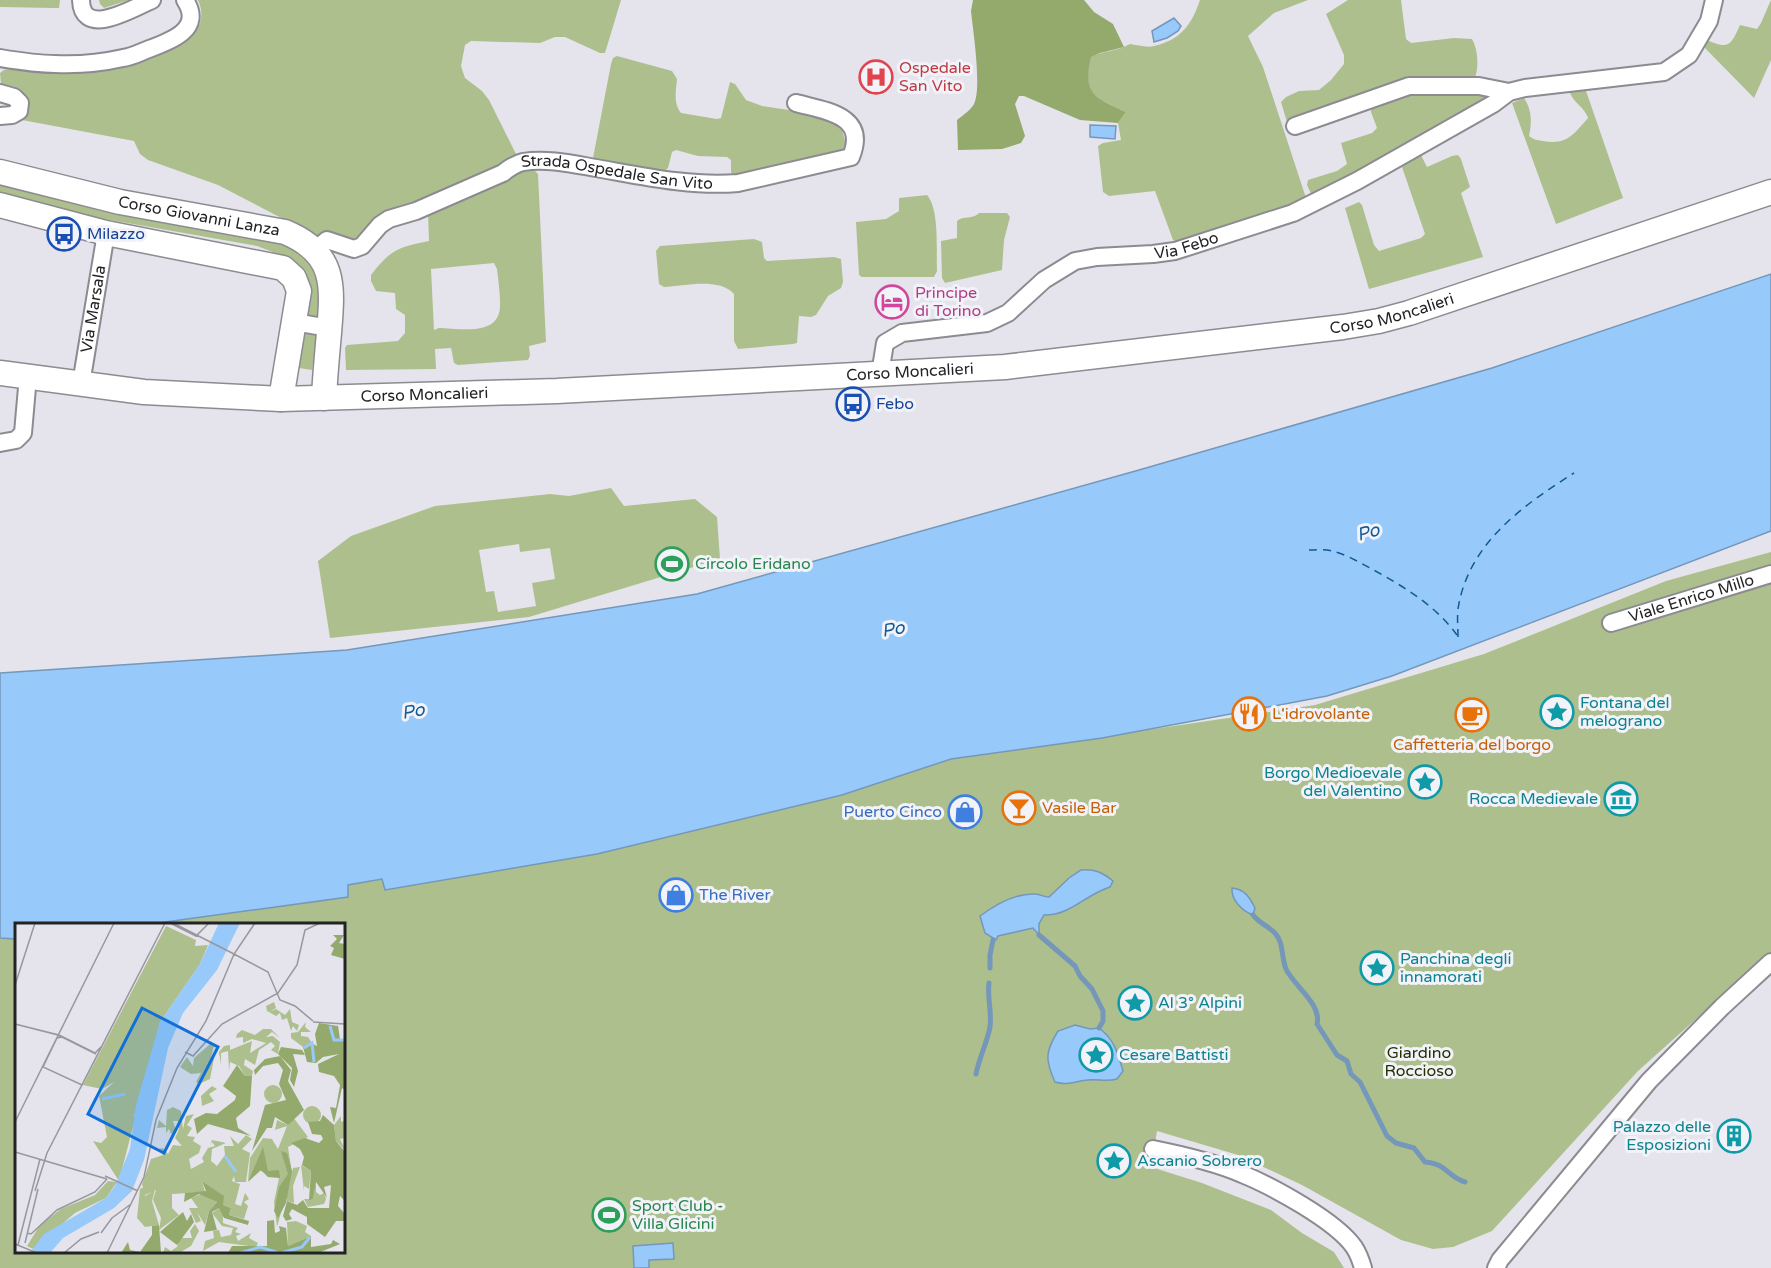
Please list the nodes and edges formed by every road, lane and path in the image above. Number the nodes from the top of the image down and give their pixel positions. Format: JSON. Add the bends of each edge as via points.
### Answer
{"nodes":[{"id":1,"x":81,"y":0,"type":"edge"},
{"id":2,"x":152,"y":0,"type":"edge"},
{"id":3,"x":185,"y":0,"type":"edge"},
{"id":4,"x":1714,"y":0,"type":"edge"},
{"id":5,"x":0,"y":58,"type":"edge"},
{"id":6,"x":1509,"y":92,"type":"junction"},
{"id":7,"x":0,"y":93,"type":"edge"},
{"id":8,"x":796,"y":103,"type":"dead end"},
{"id":9,"x":0,"y":116,"type":"edge"},
{"id":10,"x":1295,"y":126,"type":"dead end"},
{"id":11,"x":0,"y":172,"type":"edge"},
{"id":12,"x":1771,"y":192,"type":"edge"},
{"id":13,"x":0,"y":206,"type":"edge"},
{"id":14,"x":106,"y":233,"type":"junction"},
{"id":15,"x":315,"y":250,"type":"junction"},
{"id":16,"x":294,"y":322,"type":"junction"},
{"id":17,"x":329,"y":328,"type":"junction"},
{"id":18,"x":0,"y":373,"type":"edge"},
{"id":19,"x":880,"y":374,"type":"junction"},
{"id":20,"x":28,"y":376,"type":"junction"},
{"id":21,"x":81,"y":384,"type":"junction"},
{"id":22,"x":324,"y":398,"type":"junction"},
{"id":23,"x":281,"y":399,"type":"junction"},
{"id":24,"x":0,"y":443,"type":"edge"},
{"id":25,"x":1771,"y":574,"type":"edge"},
{"id":26,"x":1611,"y":623,"type":"dead end"},
{"id":27,"x":1771,"y":962,"type":"edge"},
{"id":28,"x":1153,"y":1149,"type":"dead end"},
{"id":29,"x":1363,"y":1268,"type":"edge"},
{"id":30,"x":1496,"y":1268,"type":"edge"}],
"edges":[{"from":1,"to":2,"type":"street","via":[[86,13],[105,21]]},
{"from":3,"to":5,"type":"street","via":[[190,10],[186,30],[125,58],[54,64]]},
{"from":4,"to":6,"type":"street","name":"Via Febo","via":[[1709,21],[1689,55],[1664,72]]},
{"from":6,"to":10,"type":"street","name":"Via Febo","via":[[1479,86],[1409,86]]},
{"from":6,"to":19,"type":"street","name":"Via Febo","via":[[1357,182],[1293,213],[1174,251],[1075,261],[1044,280],[1008,313],[987,323],[902,333],[885,344]]},
{"from":7,"to":9,"type":"street","via":[[15,97],[20,103],[19,111]]},
{"from":8,"to":15,"type":"street","name":"Strada Ospedale San Vito","via":[[848,121],[856,145],[851,157],[724,184],[570,164],[523,162],[425,207],[389,219],[362,246],[354,249],[327,240]]},
{"from":11,"to":15,"type":"main road","name":"Corso Giovanni Lanza","via":[[120,202],[285,232]]},
{"from":12,"to":19,"type":"main road","name":"Corso Moncalieri","via":[[1379,321],[1005,367]]},
{"from":13,"to":14,"type":"main road","name":"Corso Giovanni Lanza"},
{"from":14,"to":16,"type":"main road","name":"Corso Giovanni Lanza","via":[[283,268],[294,278],[299,291]]},
{"from":14,"to":21,"type":"street","name":"Via Marsala"},
{"from":15,"to":17,"type":"main road","via":[[332,287]]},
{"from":16,"to":17,"type":"street"},
{"from":16,"to":23,"type":"main road","name":"Corso Giovanni Lanza"},
{"from":17,"to":22,"type":"main road"},
{"from":18,"to":20,"type":"main road","name":"Corso Moncalieri"},
{"from":19,"to":22,"type":"main road","name":"Corso Moncalieri","via":[[556,391]]},
{"from":20,"to":21,"type":"main road","name":"Corso Moncalieri"},
{"from":20,"to":24,"type":"street","via":[[24,433],[16,440]]},
{"from":21,"to":23,"type":"main road","name":"Corso Moncalieri","via":[[144,392]]},
{"from":22,"to":23,"type":"main road","name":"Corso Moncalieri"},
{"from":25,"to":26,"type":"street","name":"Viale Enrico Millo"},
{"from":27,"to":30,"type":"street","via":[[1649,1081]]},
{"from":28,"to":29,"type":"street","via":[[1242,1173],[1301,1204],[1341,1233],[1353,1246]]}]}
